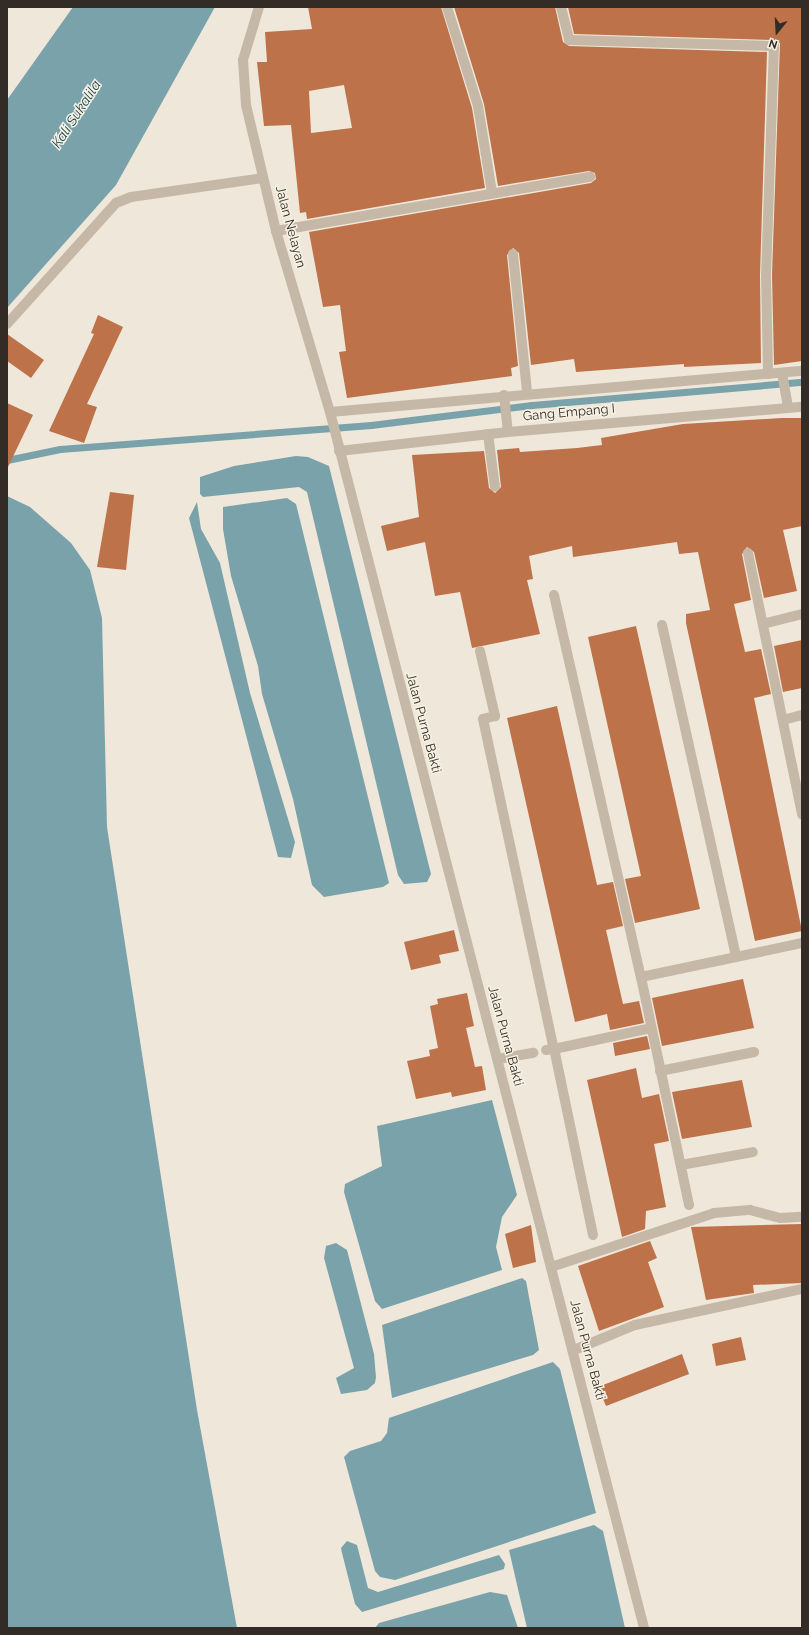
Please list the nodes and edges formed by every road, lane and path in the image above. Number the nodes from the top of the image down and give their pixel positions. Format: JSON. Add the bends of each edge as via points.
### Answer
{"nodes":[{"id":1,"x":259,"y":7,"type":"edge"},
{"id":2,"x":447,"y":7,"type":"edge"},
{"id":3,"x":561,"y":7,"type":"edge"},
{"id":4,"x":263,"y":178,"type":"junction"},
{"id":5,"x":590,"y":178,"type":"dead end"},
{"id":6,"x":492,"y":192,"type":"junction"},
{"id":7,"x":276,"y":231,"type":"junction"},
{"id":8,"x":513,"y":254,"type":"dead end"},
{"id":9,"x":7,"y":324,"type":"edge"},
{"id":10,"x":802,"y":371,"type":"edge"},
{"id":11,"x":768,"y":374,"type":"junction"},
{"id":12,"x":783,"y":376,"type":"junction"},
{"id":13,"x":527,"y":392,"type":"junction"},
{"id":14,"x":504,"y":395,"type":"junction"},
{"id":15,"x":788,"y":404,"type":"junction"},
{"id":16,"x":802,"y":407,"type":"edge"},
{"id":17,"x":331,"y":414,"type":"junction"},
{"id":18,"x":508,"y":430,"type":"junction"},
{"id":19,"x":488,"y":434,"type":"junction"},
{"id":20,"x":338,"y":448,"type":"junction"},
{"id":21,"x":495,"y":487,"type":"dead end"},
{"id":22,"x":748,"y":554,"type":"dead end"},
{"id":23,"x":554,"y":595,"type":"dead end"},
{"id":24,"x":802,"y":614,"type":"edge"},
{"id":25,"x":763,"y":624,"type":"junction"},
{"id":26,"x":662,"y":625,"type":"dead end"},
{"id":27,"x":480,"y":651,"type":"dead end"},
{"id":28,"x":802,"y":715,"type":"edge"},
{"id":29,"x":783,"y":720,"type":"junction"},
{"id":30,"x":802,"y":812,"type":"edge"},
{"id":31,"x":802,"y":943,"type":"edge"},
{"id":32,"x":736,"y":957,"type":"junction"},
{"id":33,"x":641,"y":977,"type":"junction"},
{"id":34,"x":651,"y":1028,"type":"junction"},
{"id":35,"x":550,"y":1050,"type":"junction"},
{"id":36,"x":754,"y":1052,"type":"dead end"},
{"id":37,"x":533,"y":1053,"type":"dead end"},
{"id":38,"x":498,"y":1059,"type":"junction"},
{"id":39,"x":660,"y":1071,"type":"junction"},
{"id":40,"x":753,"y":1152,"type":"dead end"},
{"id":41,"x":681,"y":1165,"type":"junction"},
{"id":42,"x":689,"y":1205,"type":"dead end"},
{"id":43,"x":802,"y":1217,"type":"edge"},
{"id":44,"x":593,"y":1235,"type":"dead end"},
{"id":45,"x":551,"y":1267,"type":"junction"},
{"id":46,"x":802,"y":1289,"type":"edge"},
{"id":47,"x":574,"y":1350,"type":"junction"},
{"id":48,"x":644,"y":1628,"type":"edge"}],
"edges":[{"from":1,"to":4,"type":"street","name":"Jalan Nelayan","via":[[245,43],[242,86]]},
{"from":2,"to":6,"type":"street","via":[[478,106]]},
{"from":3,"to":11,"type":"street","via":[[569,40],[774,46],[766,275]]},
{"from":4,"to":7,"type":"street","name":"Jalan Nelayan"},
{"from":4,"to":9,"type":"street","via":[[132,197],[116,203]]},
{"from":5,"to":6,"type":"street"},
{"from":6,"to":7,"type":"street"},
{"from":7,"to":17,"type":"street","name":"Jalan Nelayan"},
{"from":8,"to":13,"type":"street"},
{"from":10,"to":12,"type":"street"},
{"from":11,"to":12,"type":"street"},
{"from":11,"to":13,"type":"street"},
{"from":12,"to":15,"type":"street"},
{"from":13,"to":14,"type":"street"},
{"from":14,"to":17,"type":"street"},
{"from":14,"to":18,"type":"street"},
{"from":15,"to":16,"type":"street","name":"Gang Empang I"},
{"from":15,"to":18,"type":"street","name":"Gang Empang I"},
{"from":17,"to":20,"type":"street","name":"Jalan Nelayan"},
{"from":18,"to":19,"type":"street","name":"Gang Empang I"},
{"from":19,"to":20,"type":"street","name":"Gang Empang I"},
{"from":19,"to":21,"type":"street"},
{"from":20,"to":38,"type":"street","name":"Jalan Purna Bakti"},
{"from":22,"to":25,"type":"street"},
{"from":23,"to":33,"type":"street"},
{"from":24,"to":25,"type":"street"},
{"from":25,"to":29,"type":"street"},
{"from":26,"to":32,"type":"street"},
{"from":27,"to":35,"type":"street","via":[[495,716],[482,719]]},
{"from":28,"to":29,"type":"street"},
{"from":29,"to":30,"type":"street"},
{"from":31,"to":32,"type":"street"},
{"from":32,"to":33,"type":"street"},
{"from":33,"to":34,"type":"street"},
{"from":34,"to":35,"type":"street"},
{"from":34,"to":39,"type":"street"},
{"from":35,"to":44,"type":"street"},
{"from":36,"to":39,"type":"street"},
{"from":37,"to":38,"type":"street"},
{"from":38,"to":45,"type":"street","name":"Jalan Purna Bakti"},
{"from":39,"to":41,"type":"street"},
{"from":40,"to":41,"type":"street"},
{"from":41,"to":42,"type":"street"},
{"from":43,"to":45,"type":"street","via":[[780,1218],[750,1210],[714,1213]]},
{"from":45,"to":47,"type":"street","name":"Jalan Purna Bakti"},
{"from":46,"to":47,"type":"street","via":[[636,1325]]},
{"from":47,"to":48,"type":"street","name":"Jalan Purna Bakti"}]}
